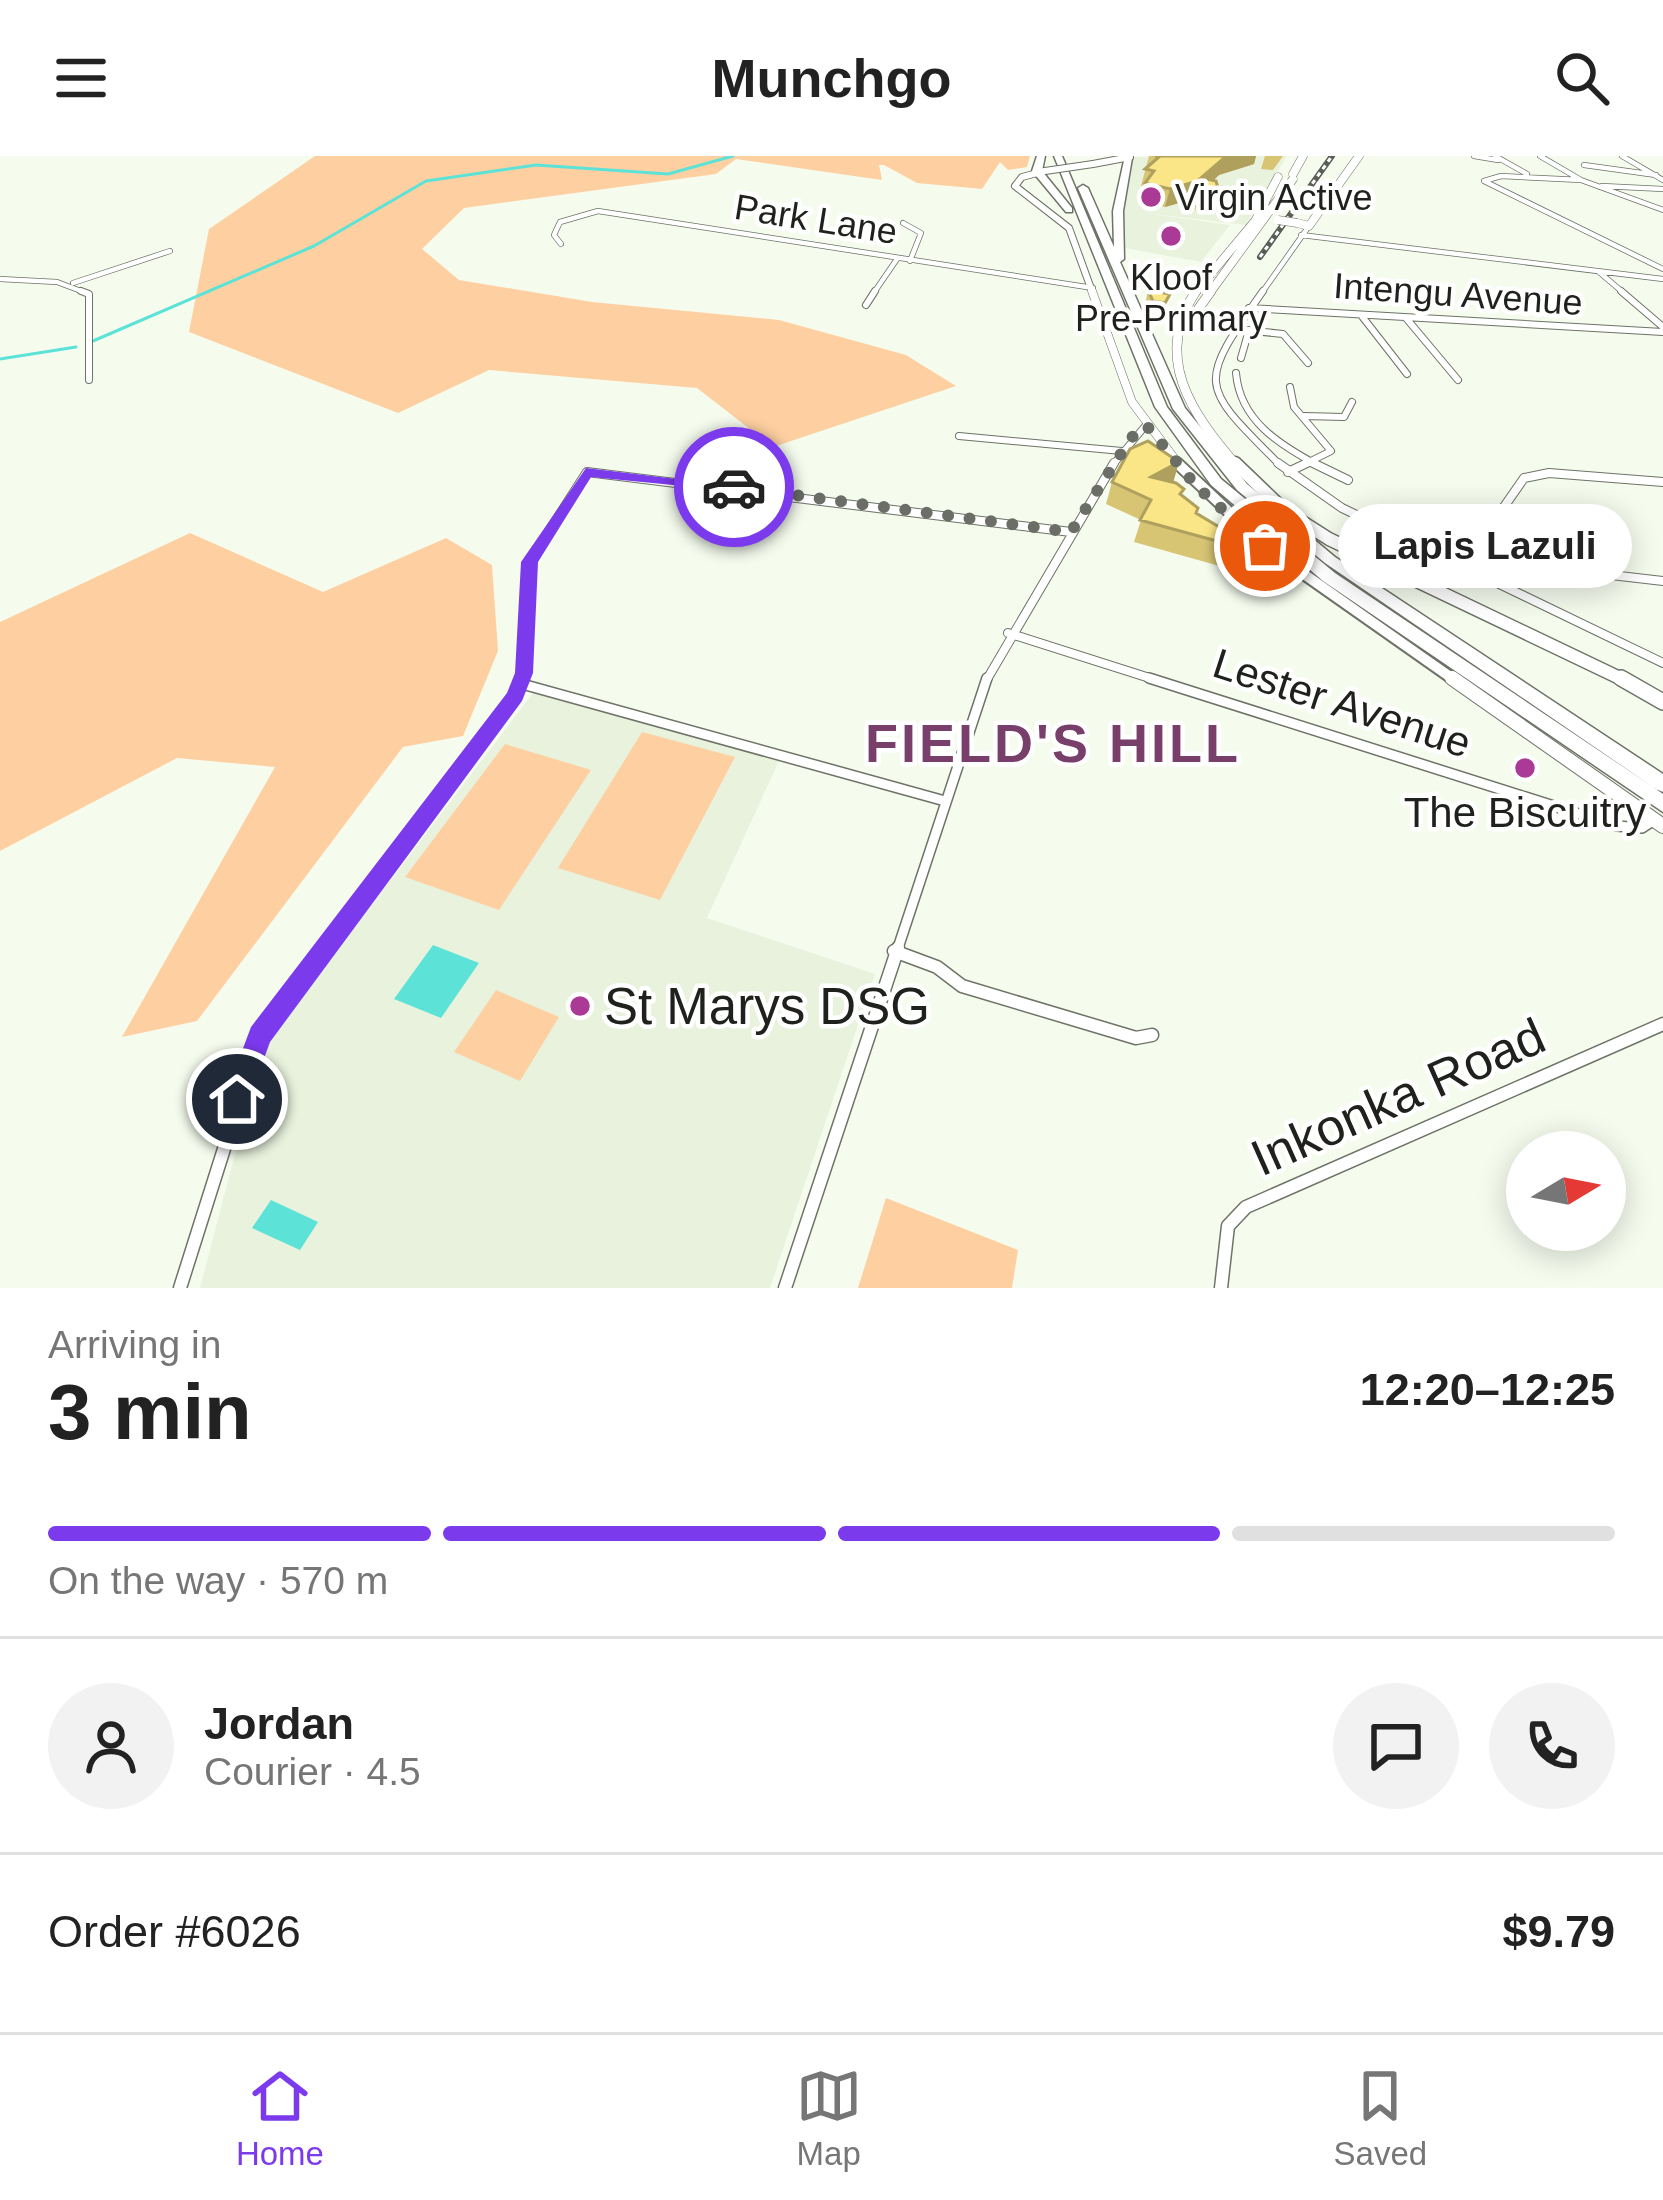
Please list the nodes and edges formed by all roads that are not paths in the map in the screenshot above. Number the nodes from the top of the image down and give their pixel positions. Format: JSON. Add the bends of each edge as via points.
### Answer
{"nodes":[{"id":1,"x":1041,"y":156,"type":"edge"},
{"id":2,"x":1058,"y":156,"type":"edge"},
{"id":3,"x":1069,"y":156,"type":"edge"},
{"id":4,"x":1293,"y":156,"type":"edge"},
{"id":5,"x":1303,"y":156,"type":"edge"},
{"id":6,"x":1359,"y":156,"type":"edge"},
{"id":7,"x":1474,"y":156,"type":"edge"},
{"id":8,"x":1495,"y":156,"type":"edge"},
{"id":9,"x":1540,"y":156,"type":"edge"},
{"id":10,"x":1622,"y":156,"type":"edge"},
{"id":11,"x":1128,"y":157,"type":"edge"},
{"id":12,"x":1503,"y":161,"type":"junction"},
{"id":13,"x":1584,"y":165,"type":"dead end"},
{"id":14,"x":1040,"y":174,"type":"junction"},
{"id":15,"x":1280,"y":175,"type":"junction"},
{"id":16,"x":1293,"y":177,"type":"junction"},
{"id":17,"x":1659,"y":177,"type":"edge"},
{"id":18,"x":1535,"y":179,"type":"junction"},
{"id":19,"x":1581,"y":180,"type":"junction"},
{"id":20,"x":1614,"y":189,"type":"junction"},
{"id":21,"x":1663,"y":189,"type":"edge"},
{"id":22,"x":1663,"y":210,"type":"edge"},
{"id":23,"x":1272,"y":218,"type":"junction"},
{"id":24,"x":903,"y":223,"type":"dead end"},
{"id":25,"x":1310,"y":224,"type":"junction"},
{"id":26,"x":1301,"y":235,"type":"junction"},
{"id":27,"x":561,"y":244,"type":"dead end"},
{"id":28,"x":1094,"y":249,"type":"junction"},
{"id":29,"x":170,"y":251,"type":"dead end"},
{"id":30,"x":897,"y":259,"type":"junction"},
{"id":31,"x":910,"y":261,"type":"junction"},
{"id":32,"x":1663,"y":269,"type":"edge"},
{"id":33,"x":1119,"y":272,"type":"junction"},
{"id":34,"x":1599,"y":272,"type":"junction"},
{"id":35,"x":0,"y":279,"type":"edge"},
{"id":36,"x":1663,"y":279,"type":"edge"},
{"id":37,"x":1200,"y":282,"type":"junction"},
{"id":38,"x":1221,"y":282,"type":"junction"},
{"id":39,"x":68,"y":284,"type":"junction"},
{"id":40,"x":1093,"y":288,"type":"junction"},
{"id":41,"x":866,"y":305,"type":"dead end"},
{"id":42,"x":1249,"y":308,"type":"junction"},
{"id":43,"x":1361,"y":315,"type":"junction"},
{"id":44,"x":1406,"y":317,"type":"junction"},
{"id":45,"x":1234,"y":328,"type":"junction"},
{"id":46,"x":1249,"y":330,"type":"junction"},
{"id":47,"x":1663,"y":330,"type":"edge"},
{"id":48,"x":1178,"y":334,"type":"junction"},
{"id":49,"x":1241,"y":358,"type":"dead end"},
{"id":50,"x":1308,"y":363,"type":"dead end"},
{"id":51,"x":1236,"y":373,"type":"dead end"},
{"id":52,"x":1407,"y":374,"type":"dead end"},
{"id":53,"x":89,"y":380,"type":"dead end"},
{"id":54,"x":1458,"y":380,"type":"dead end"},
{"id":55,"x":1290,"y":387,"type":"dead end"},
{"id":56,"x":1352,"y":402,"type":"dead end"},
{"id":57,"x":1304,"y":416,"type":"junction"},
{"id":58,"x":1146,"y":425,"type":"junction"},
{"id":59,"x":958,"y":436,"type":"dead end"},
{"id":60,"x":1122,"y":451,"type":"junction"},
{"id":61,"x":1311,"y":463,"type":"junction"},
{"id":62,"x":1288,"y":472,"type":"junction"},
{"id":63,"x":1348,"y":480,"type":"dead end"},
{"id":64,"x":1663,"y":482,"type":"edge"},
{"id":65,"x":1071,"y":532,"type":"junction"},
{"id":66,"x":1479,"y":542,"type":"junction"},
{"id":67,"x":1465,"y":563,"type":"junction"},
{"id":68,"x":1663,"y":581,"type":"edge"},
{"id":69,"x":1008,"y":633,"type":"junction"},
{"id":70,"x":1663,"y":663,"type":"edge"},
{"id":71,"x":522,"y":684,"type":"junction"},
{"id":72,"x":1663,"y":702,"type":"edge"},
{"id":73,"x":1663,"y":784,"type":"edge"},
{"id":74,"x":945,"y":801,"type":"junction"},
{"id":75,"x":1663,"y":804,"type":"edge"},
{"id":76,"x":1659,"y":823,"type":"edge"},
{"id":77,"x":894,"y":951,"type":"junction"},
{"id":78,"x":1663,"y":1024,"type":"edge"},
{"id":79,"x":1152,"y":1035,"type":"dead end"},
{"id":80,"x":180,"y":1288,"type":"edge"},
{"id":81,"x":785,"y":1288,"type":"edge"},
{"id":82,"x":1221,"y":1288,"type":"edge"}],
"edges":[{"from":1,"to":14,"type":"highway"},
{"from":2,"to":28,"type":"highway"},
{"from":3,"to":33,"type":"highway"},
{"from":4,"to":15,"type":"main road"},
{"from":5,"to":16,"type":"main road"},
{"from":6,"to":25,"type":"main road"},
{"from":7,"to":12,"type":"street"},
{"from":8,"to":12,"type":"street"},
{"from":9,"to":19,"type":"street"},
{"from":10,"to":17,"type":"street"},
{"from":11,"to":14,"type":"street","bridge":true},
{"from":11,"to":33,"type":"highway"},
{"from":12,"to":18,"type":"street"},
{"from":13,"to":17,"type":"street"},
{"from":14,"to":28,"type":"highway"},
{"from":14,"to":40,"type":"street","via":[[1017,180],[1016,189],[1065,223]]},
{"from":15,"to":16,"type":"main road"},
{"from":15,"to":37,"type":"main road","via":[[1234,249]]},
{"from":16,"to":23,"type":"main road"},
{"from":18,"to":19,"type":"street"},
{"from":18,"to":32,"type":"street","via":[[1484,181]]},
{"from":19,"to":20,"type":"street"},
{"from":20,"to":21,"type":"street"},
{"from":20,"to":22,"type":"street"},
{"from":23,"to":25,"type":"main road","bridge":true},
{"from":23,"to":38,"type":"main road"},
{"from":24,"to":31,"type":"street","via":[[920,233]]},
{"from":25,"to":26,"type":"street"},
{"from":26,"to":34,"type":"street"},
{"from":26,"to":42,"type":"street"},
{"from":27,"to":30,"type":"street","name":"Park Lane","via":[[554,235],[560,222],[591,211]]},
{"from":28,"to":75,"type":"highway","via":[[1161,407],[1239,505],[1329,577]]},
{"from":29,"to":39,"type":"street"},
{"from":30,"to":31,"type":"street","name":"Park Lane"},
{"from":30,"to":41,"type":"street"},
{"from":31,"to":40,"type":"street","name":"Park Lane"},
{"from":33,"to":73,"type":"highway","via":[[1179,409],[1267,512]]},
{"from":34,"to":36,"type":"street"},
{"from":34,"to":47,"type":"street"},
{"from":35,"to":39,"type":"street"},
{"from":37,"to":38,"type":"main road"},
{"from":37,"to":48,"type":"main road"},
{"from":38,"to":48,"type":"main road"},
{"from":39,"to":53,"type":"street","via":[[93,299],[84,357]]},
{"from":40,"to":58,"type":"street"},
{"from":42,"to":43,"type":"street","name":"Intengu Avenue"},
{"from":42,"to":45,"type":"street"},
{"from":43,"to":44,"type":"street","name":"Intengu Avenue"},
{"from":43,"to":52,"type":"street"},
{"from":44,"to":47,"type":"street","name":"Intengu Avenue"},
{"from":44,"to":54,"type":"street"},
{"from":45,"to":46,"type":"street"},
{"from":45,"to":62,"type":"street","via":[[1215,364],[1216,394]]},
{"from":46,"to":49,"type":"street"},
{"from":46,"to":50,"type":"street","via":[[1283,334]]},
{"from":48,"to":72,"type":"main road","via":[[1176,366],[1195,408],[1247,475],[1298,521]]},
{"from":51,"to":61,"type":"street","via":[[1257,421]]},
{"from":55,"to":57,"type":"street"},
{"from":56,"to":57,"type":"street","via":[[1344,417]]},
{"from":57,"to":61,"type":"street","via":[[1331,451]]},
{"from":58,"to":60,"type":"street"},
{"from":58,"to":76,"type":"street","via":[[1198,488],[1293,567]]},
{"from":59,"to":60,"type":"street"},
{"from":60,"to":65,"type":"street"},
{"from":61,"to":62,"type":"street"},
{"from":61,"to":63,"type":"street"},
{"from":62,"to":67,"type":"street","via":[[1342,508]]},
{"from":64,"to":66,"type":"street","via":[[1524,478]]},
{"from":65,"to":69,"type":"street"},
{"from":65,"to":71,"type":"street","via":[[586,472],[530,562]]},
{"from":66,"to":67,"type":"street"},
{"from":66,"to":68,"type":"street","via":[[1526,565]]},
{"from":67,"to":70,"type":"street"},
{"from":69,"to":74,"type":"street"},
{"from":69,"to":76,"type":"street","name":"Lester Avenue","via":[[1617,826]]},
{"from":71,"to":74,"type":"street"},
{"from":71,"to":80,"type":"street","via":[[260,1035]]},
{"from":74,"to":77,"type":"street"},
{"from":77,"to":79,"type":"street","via":[[962,986],[1136,1038]]},
{"from":77,"to":81,"type":"street"},
{"from":78,"to":82,"type":"street","name":"Inkonka Road","via":[[1246,1207],[1228,1226]]}]}
